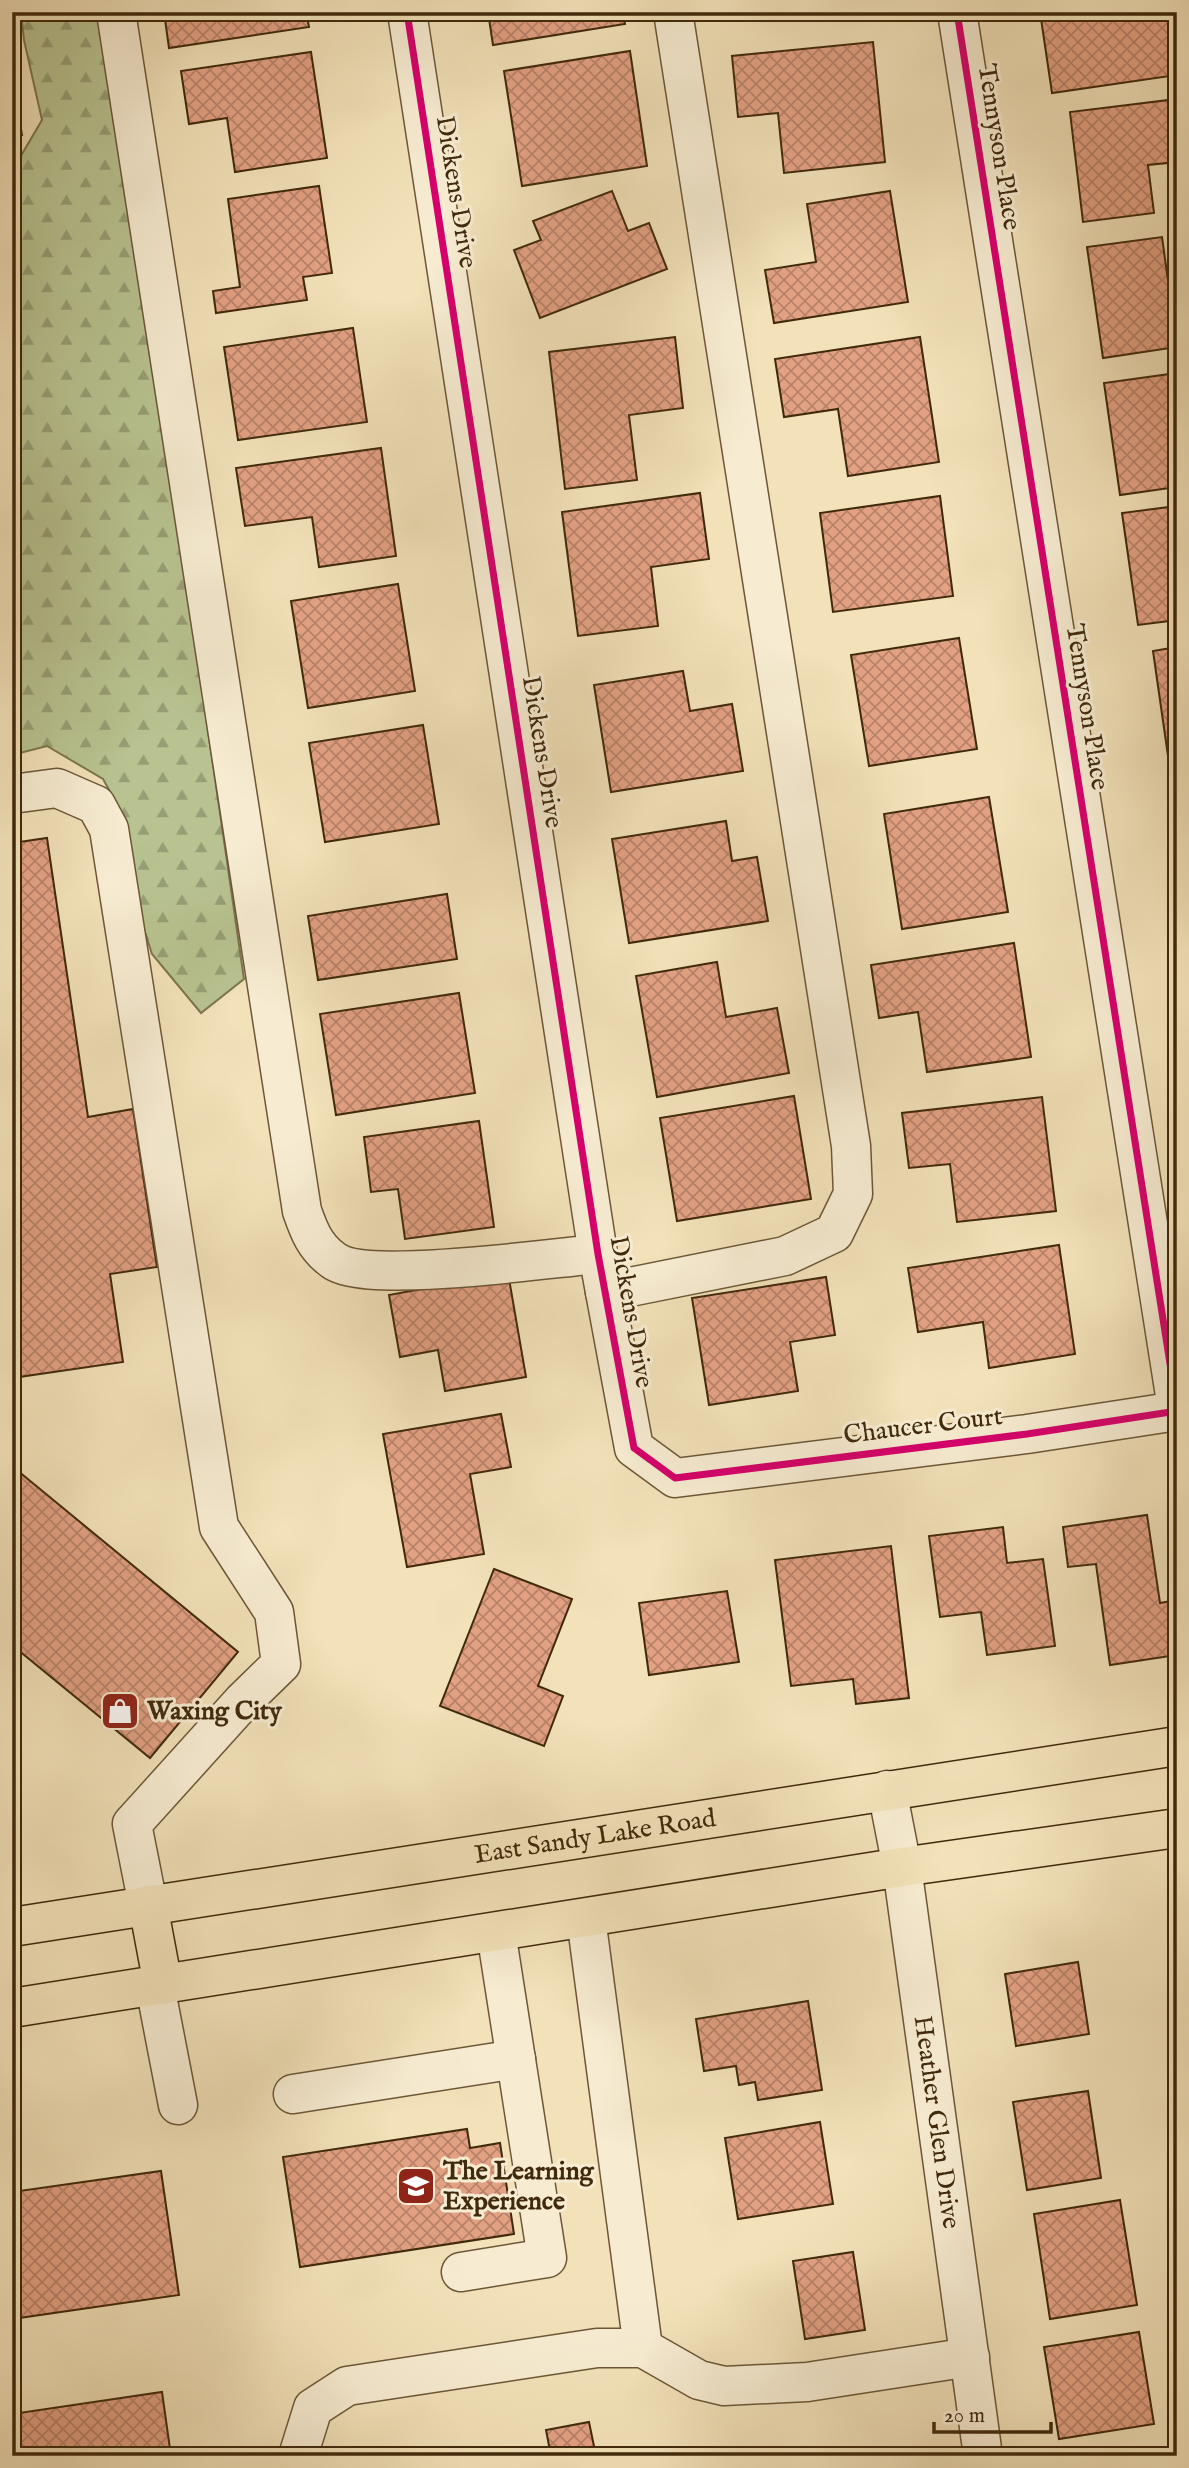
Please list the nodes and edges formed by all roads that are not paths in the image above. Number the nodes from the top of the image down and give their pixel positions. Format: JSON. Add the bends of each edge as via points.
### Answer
{"nodes":[{"id":1,"x":116,"y":12,"type":"edge"},
{"id":2,"x":407,"y":12,"type":"edge"},
{"id":3,"x":673,"y":12,"type":"edge"},
{"id":4,"x":957,"y":12,"type":"edge"},
{"id":5,"x":12,"y":794,"type":"edge"},
{"id":6,"x":598,"y":1254,"type":"junction"},
{"id":7,"x":605,"y":1293,"type":"junction"},
{"id":8,"x":1177,"y":1409,"type":"edge"},
{"id":9,"x":675,"y":1478,"type":"joint"},
{"id":10,"x":1177,"y":1746,"type":"edge"},
{"id":11,"x":887,"y":1790,"type":"junction"},
{"id":12,"x":1177,"y":1828,"type":"edge"},
{"id":13,"x":902,"y":1867,"type":"junction"},
{"id":14,"x":148,"y":1905,"type":"junction"},
{"id":15,"x":586,"y":1917,"type":"junction"},
{"id":16,"x":12,"y":1927,"type":"edge"},
{"id":17,"x":496,"y":1932,"type":"junction"},
{"id":18,"x":159,"y":1985,"type":"junction"},
{"id":19,"x":12,"y":2008,"type":"edge"},
{"id":20,"x":516,"y":2059,"type":"junction"},
{"id":21,"x":293,"y":2094,"type":"dead end"},
{"id":22,"x":178,"y":2105,"type":"dead end"},
{"id":23,"x":461,"y":2272,"type":"dead end"},
{"id":24,"x":643,"y":2348,"type":"junction"},
{"id":25,"x":970,"y":2357,"type":"junction"},
{"id":26,"x":298,"y":2456,"type":"edge"},
{"id":27,"x":983,"y":2456,"type":"edge"}],
"edges":[{"from":1,"to":6,"type":"street","via":[[300,1197],[312,1240],[334,1262],[368,1270],[410,1271]]},
{"from":2,"to":6,"type":"street","name":"Dickens Drive"},
{"from":3,"to":7,"type":"street","via":[[849,1132],[853,1194],[834,1233],[785,1256]]},
{"from":4,"to":8,"type":"street","name":"Tennyson Place"},
{"from":5,"to":14,"type":"street","via":[[57,788],[96,805],[109,829],[219,1527],[274,1612],[281,1664],[132,1824]]},
{"from":6,"to":7,"type":"street","name":"Dickens Drive"},
{"from":7,"to":9,"type":"street","name":"Dickens Drive","via":[[634,1448]]},
{"from":8,"to":9,"type":"street","name":"Chaucer Court","via":[[1027,1434]]},
{"from":10,"to":11,"type":"main road","name":"East Sandy Lake Road"},
{"from":11,"to":13,"type":"street","name":"Heather Glen Drive"},
{"from":11,"to":14,"type":"main road","name":"East Sandy Lake Road"},
{"from":12,"to":13,"type":"main road"},
{"from":13,"to":15,"type":"main road"},
{"from":13,"to":25,"type":"street","name":"Heather Glen Drive"},
{"from":14,"to":16,"type":"main road","name":"East Sandy Lake Road"},
{"from":14,"to":18,"type":"main road"},
{"from":15,"to":17,"type":"main road"},
{"from":15,"to":24,"type":"street"},
{"from":17,"to":18,"type":"main road"},
{"from":17,"to":20,"type":"street"},
{"from":18,"to":19,"type":"main road"},
{"from":18,"to":22,"type":"street"},
{"from":20,"to":21,"type":"street"},
{"from":20,"to":23,"type":"street","via":[[547,2258]]},
{"from":24,"to":25,"type":"street","via":[[699,2380],[724,2386],[807,2382]]},
{"from":24,"to":26,"type":"street","via":[[597,2348],[347,2386],[313,2408]]},
{"from":25,"to":27,"type":"street","name":"Heather Glen Drive"}]}
